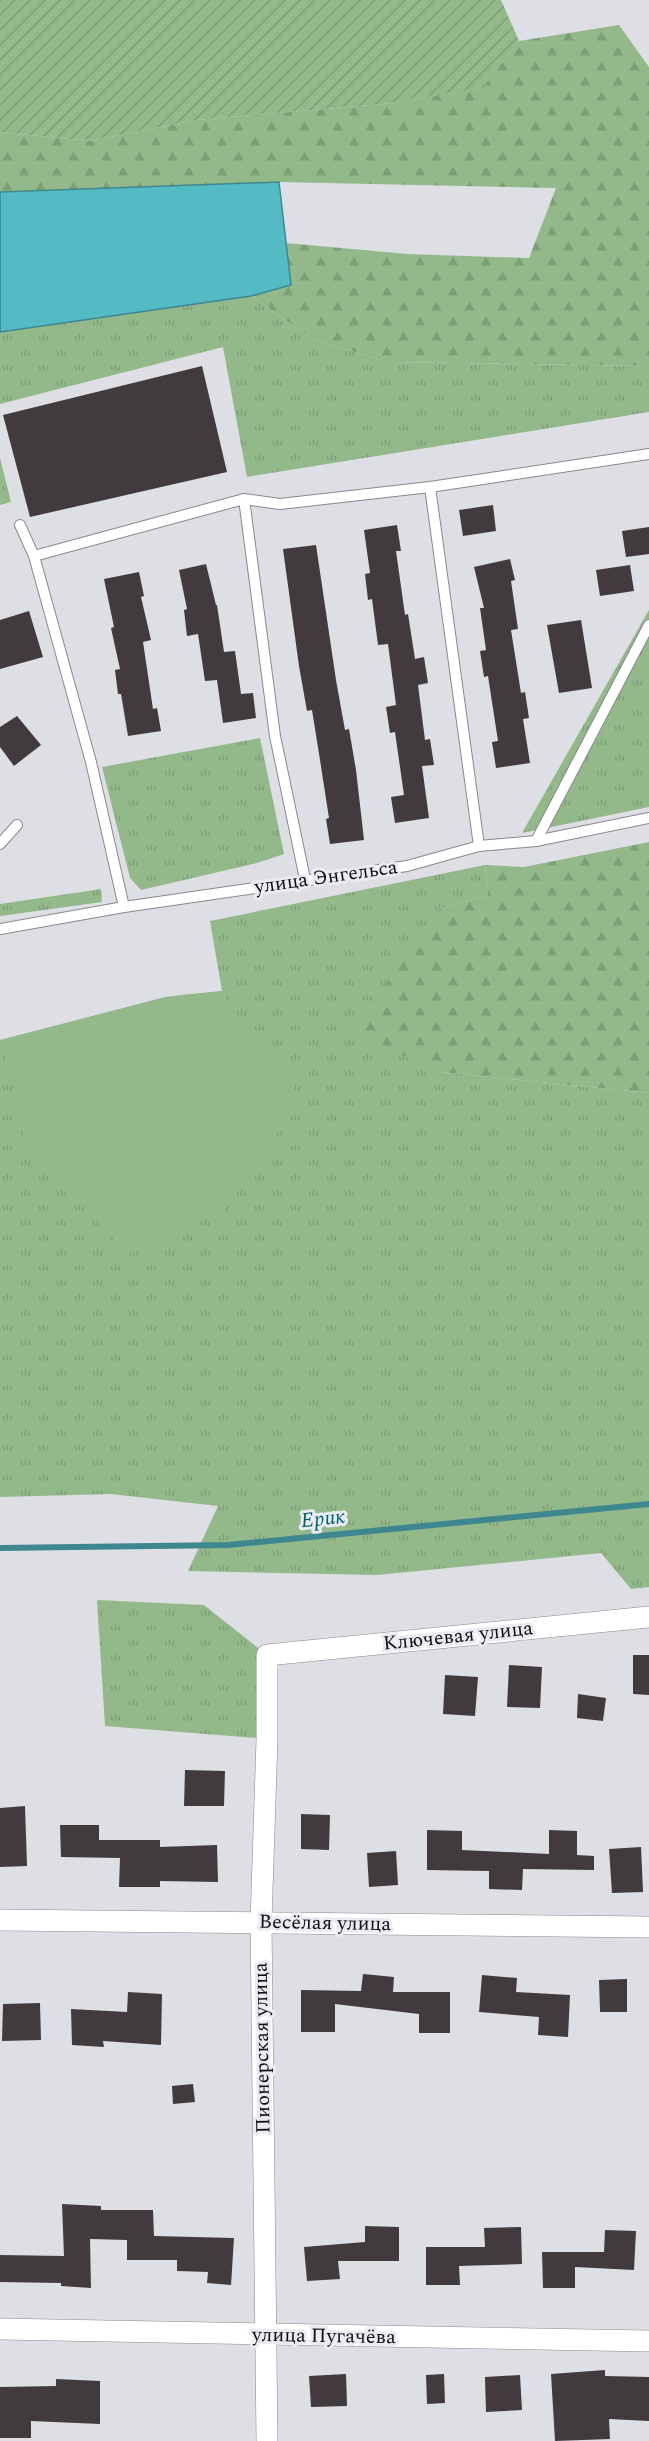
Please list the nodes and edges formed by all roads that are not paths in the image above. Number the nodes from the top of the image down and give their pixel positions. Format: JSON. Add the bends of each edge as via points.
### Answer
{"nodes":[{"id":1,"x":649,"y":454,"type":"edge"},
{"id":2,"x":430,"y":487,"type":"junction"},
{"id":3,"x":244,"y":499,"type":"junction"},
{"id":4,"x":20,"y":525,"type":"dead end"},
{"id":5,"x":34,"y":556,"type":"junction"},
{"id":6,"x":649,"y":625,"type":"edge"},
{"id":7,"x":649,"y":818,"type":"edge"},
{"id":8,"x":17,"y":825,"type":"dead end"},
{"id":9,"x":536,"y":841,"type":"junction"},
{"id":10,"x":0,"y":844,"type":"edge"},
{"id":11,"x":478,"y":846,"type":"junction"},
{"id":12,"x":305,"y":879,"type":"junction"},
{"id":13,"x":124,"y":907,"type":"junction"},
{"id":14,"x":0,"y":929,"type":"edge"},
{"id":15,"x":649,"y":1617,"type":"edge"},
{"id":16,"x":267,"y":1655,"type":"joint"},
{"id":17,"x":0,"y":1920,"type":"edge"},
{"id":18,"x":261,"y":1922,"type":"junction"},
{"id":19,"x":649,"y":1927,"type":"edge"},
{"id":20,"x":0,"y":2329,"type":"edge"},
{"id":21,"x":266,"y":2335,"type":"junction"},
{"id":22,"x":649,"y":2341,"type":"edge"},
{"id":23,"x":267,"y":2441,"type":"edge"}],
"edges":[{"from":1,"to":2,"type":"lane"},
{"from":2,"to":3,"type":"lane","via":[[280,504]]},
{"from":2,"to":11,"type":"lane"},
{"from":3,"to":5,"type":"lane"},
{"from":3,"to":12,"type":"lane","via":[[275,736]]},
{"from":4,"to":5,"type":"lane"},
{"from":5,"to":13,"type":"lane","via":[[91,762]]},
{"from":6,"to":9,"type":"lane"},
{"from":7,"to":9,"type":"lane","name":"улица Энгельса"},
{"from":8,"to":10,"type":"lane"},
{"from":9,"to":11,"type":"lane","name":"улица Энгельса"},
{"from":11,"to":12,"type":"lane","name":"улица Энгельса","via":[[407,866]]},
{"from":12,"to":13,"type":"lane","name":"улица Энгельса"},
{"from":13,"to":14,"type":"lane","name":"улица Энгельса"},
{"from":15,"to":16,"type":"street","name":"Ключевая улица"},
{"from":16,"to":18,"type":"street","name":"Пионерская улица"},
{"from":17,"to":18,"type":"street","name":"Весёлая улица"},
{"from":18,"to":19,"type":"street","name":"Весёлая улица"},
{"from":18,"to":21,"type":"street","name":"Пионерская улица"},
{"from":20,"to":21,"type":"street","name":"улица Пугачёва"},
{"from":21,"to":22,"type":"street","name":"улица Пугачёва"},
{"from":21,"to":23,"type":"street","name":"Пионерская улица"}]}
